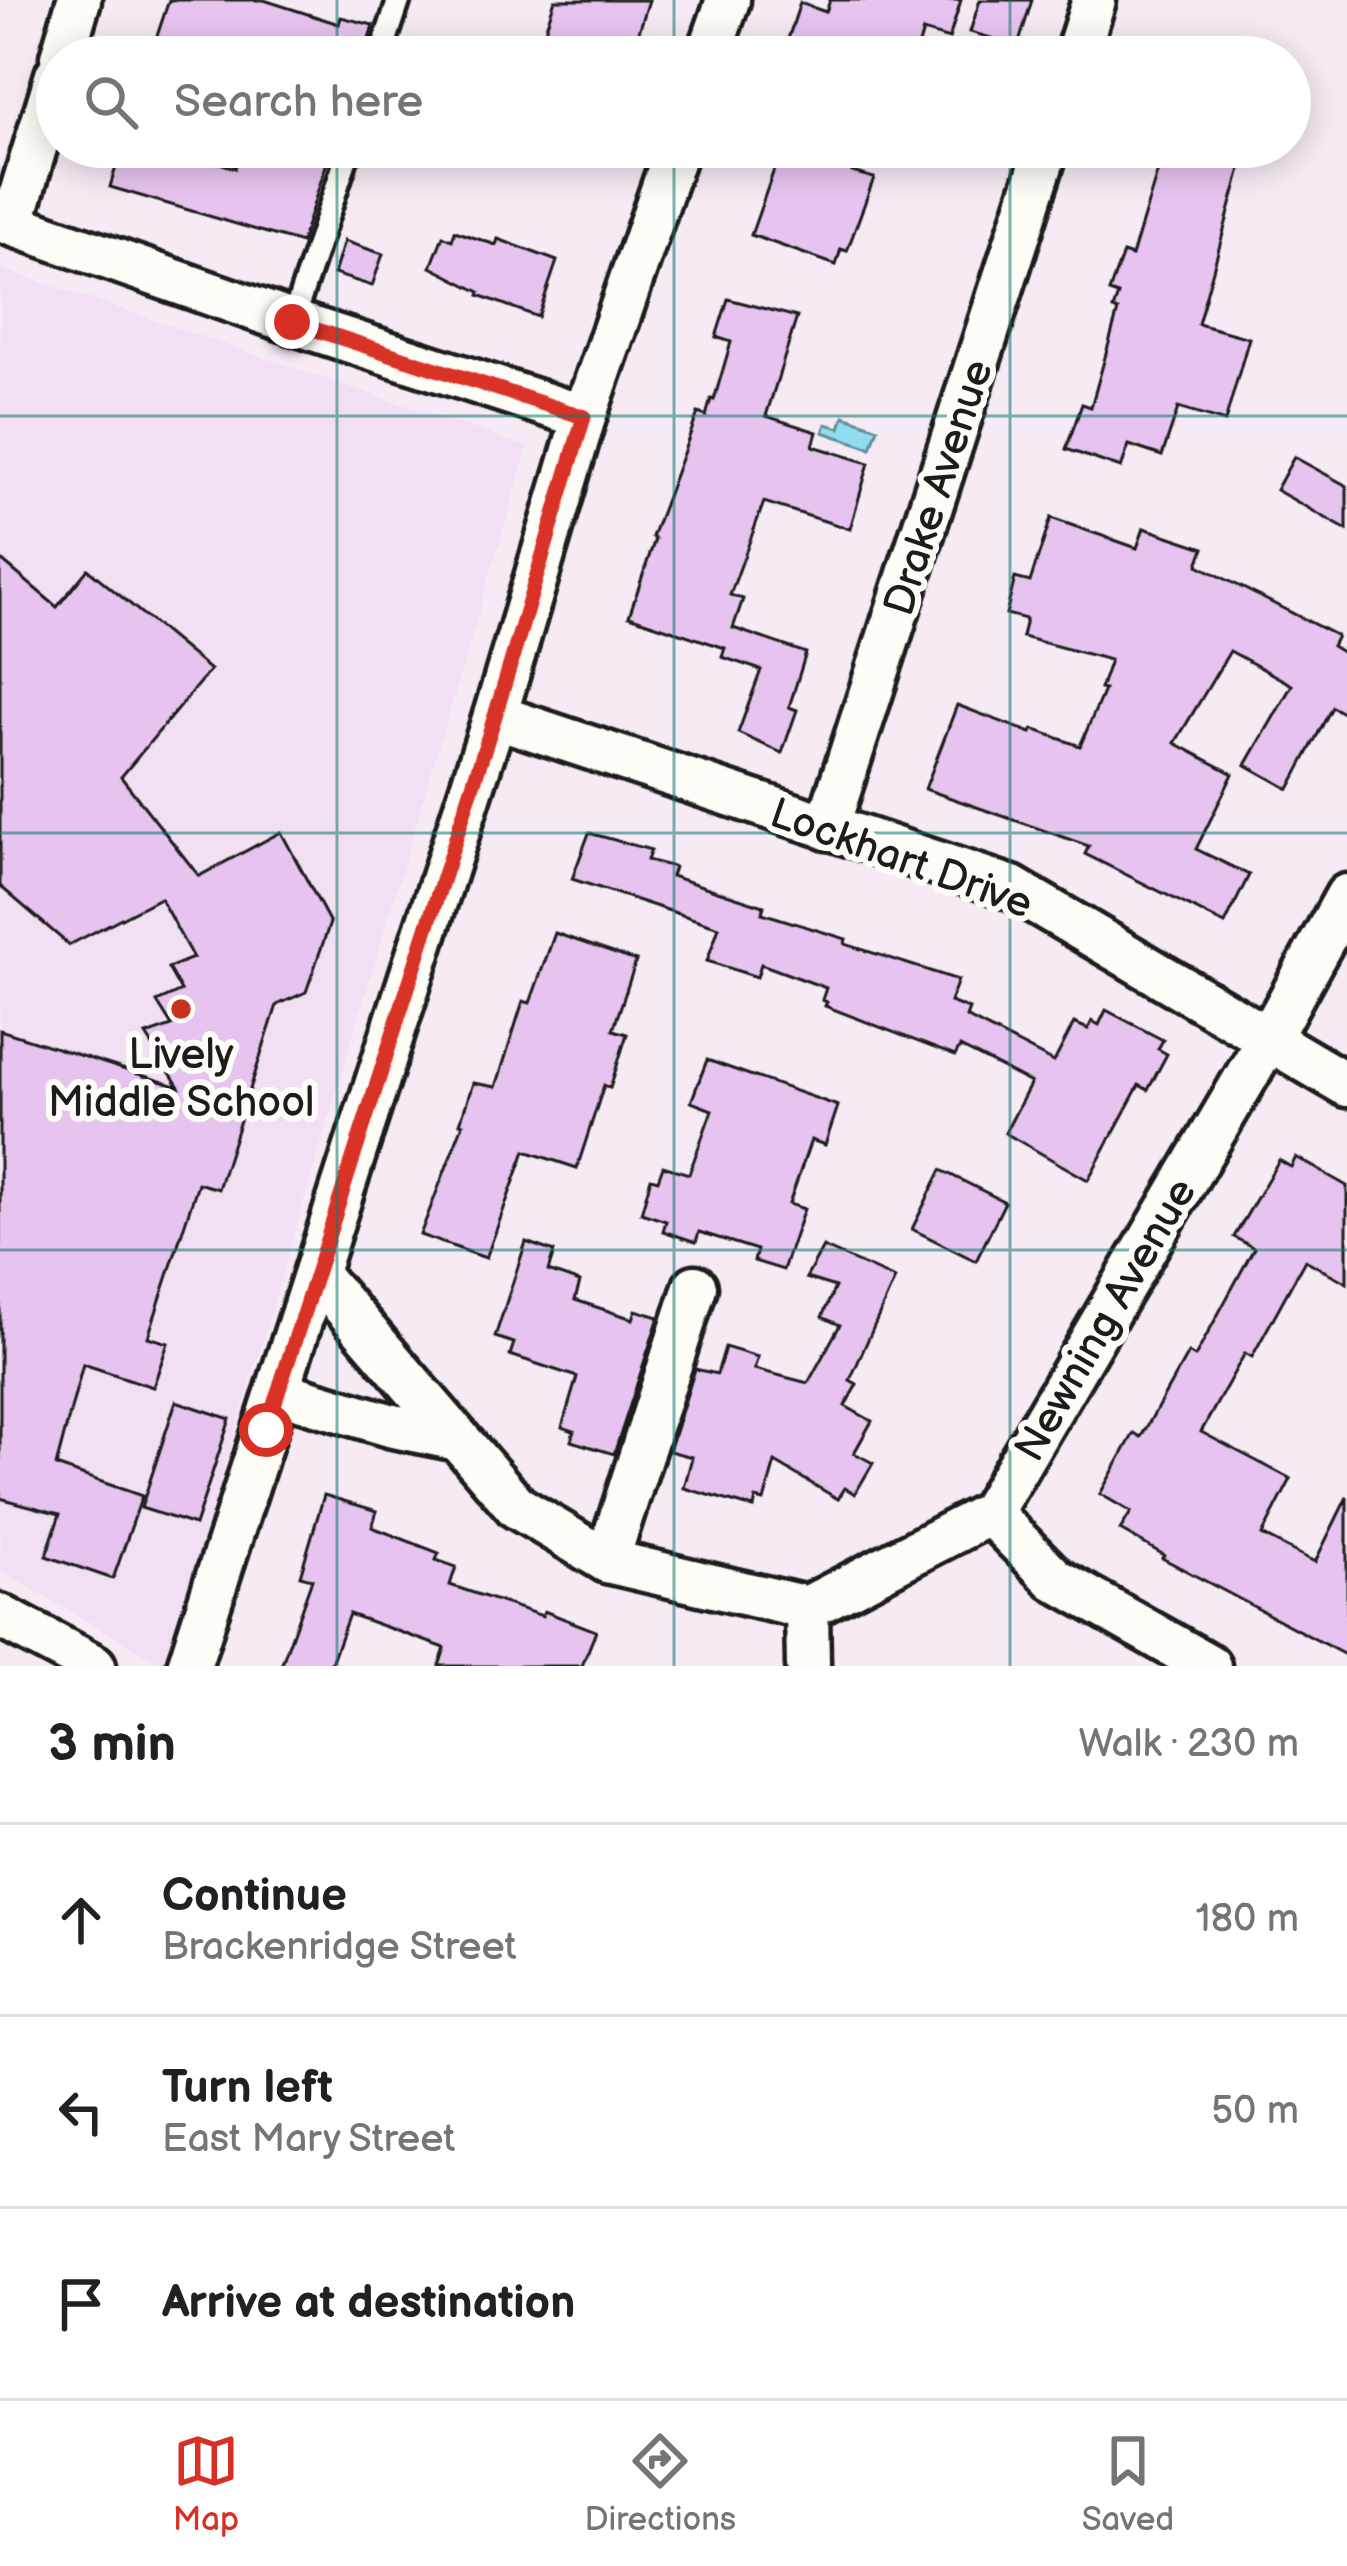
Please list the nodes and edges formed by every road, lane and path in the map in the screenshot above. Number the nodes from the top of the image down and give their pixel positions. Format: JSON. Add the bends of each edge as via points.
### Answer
{"nodes":[{"id":1,"x":80,"y":0,"type":"edge"},
{"id":2,"x":399,"y":0,"type":"edge"},
{"id":3,"x":728,"y":0,"type":"edge"},
{"id":4,"x":1094,"y":0,"type":"edge"},
{"id":5,"x":69,"y":36,"type":"edge"},
{"id":6,"x":387,"y":36,"type":"edge"},
{"id":7,"x":715,"y":36,"type":"edge"},
{"id":8,"x":1083,"y":36,"type":"edge"},
{"id":9,"x":36,"y":136,"type":"edge"},
{"id":10,"x":343,"y":168,"type":"edge"},
{"id":11,"x":670,"y":168,"type":"edge"},
{"id":12,"x":1039,"y":168,"type":"edge"},
{"id":13,"x":6,"y":222,"type":"edge"},
{"id":14,"x":292,"y":322,"type":"junction"},
{"id":15,"x":584,"y":417,"type":"junction"},
{"id":16,"x":495,"y":716,"type":"junction"},
{"id":17,"x":827,"y":828,"type":"junction"},
{"id":18,"x":1347,"y":896,"type":"edge"},
{"id":19,"x":1269,"y":1038,"type":"junction"},
{"id":20,"x":1347,"y":1084,"type":"edge"},
{"id":21,"x":317,"y":1275,"type":"junction"},
{"id":22,"x":695,"y":1287,"type":"dead end"},
{"id":23,"x":279,"y":1392,"type":"junction"},
{"id":24,"x":458,"y":1438,"type":"junction"},
{"id":25,"x":990,"y":1513,"type":"junction"},
{"id":26,"x":607,"y":1561,"type":"junction"},
{"id":27,"x":807,"y":1608,"type":"junction"},
{"id":28,"x":0,"y":1616,"type":"edge"},
{"id":29,"x":94,"y":1666,"type":"edge"},
{"id":30,"x":189,"y":1666,"type":"edge"},
{"id":31,"x":808,"y":1666,"type":"edge"},
{"id":32,"x":1210,"y":1666,"type":"edge"}],
"edges":[{"from":1,"to":5,"type":"street"},
{"from":2,"to":6,"type":"lane"},
{"from":3,"to":7,"type":"street"},
{"from":4,"to":8,"type":"street"},
{"from":9,"to":13,"type":"street"},
{"from":10,"to":14,"type":"lane"},
{"from":11,"to":15,"type":"street"},
{"from":12,"to":17,"type":"street","name":"Drake Avenue"},
{"from":13,"to":14,"type":"street"},
{"from":14,"to":15,"type":"street"},
{"from":15,"to":16,"type":"street"},
{"from":16,"to":17,"type":"street","name":"Lockhart Drive"},
{"from":16,"to":21,"type":"street"},
{"from":17,"to":19,"type":"street","name":"Lockhart Drive","via":[[1012,888]]},
{"from":18,"to":19,"type":"street","name":"Newning Avenue"},
{"from":19,"to":20,"type":"street","name":"Lockhart Drive"},
{"from":19,"to":25,"type":"street","name":"Newning Avenue"},
{"from":21,"to":23,"type":"street"},
{"from":21,"to":24,"type":"street"},
{"from":22,"to":26,"type":"street"},
{"from":23,"to":24,"type":"street"},
{"from":23,"to":30,"type":"street"},
{"from":24,"to":26,"type":"street","via":[[517,1507]]},
{"from":25,"to":27,"type":"street"},
{"from":25,"to":32,"type":"street","via":[[1055,1579]]},
{"from":26,"to":27,"type":"street"},
{"from":27,"to":31,"type":"street"},
{"from":28,"to":29,"type":"street"}]}
